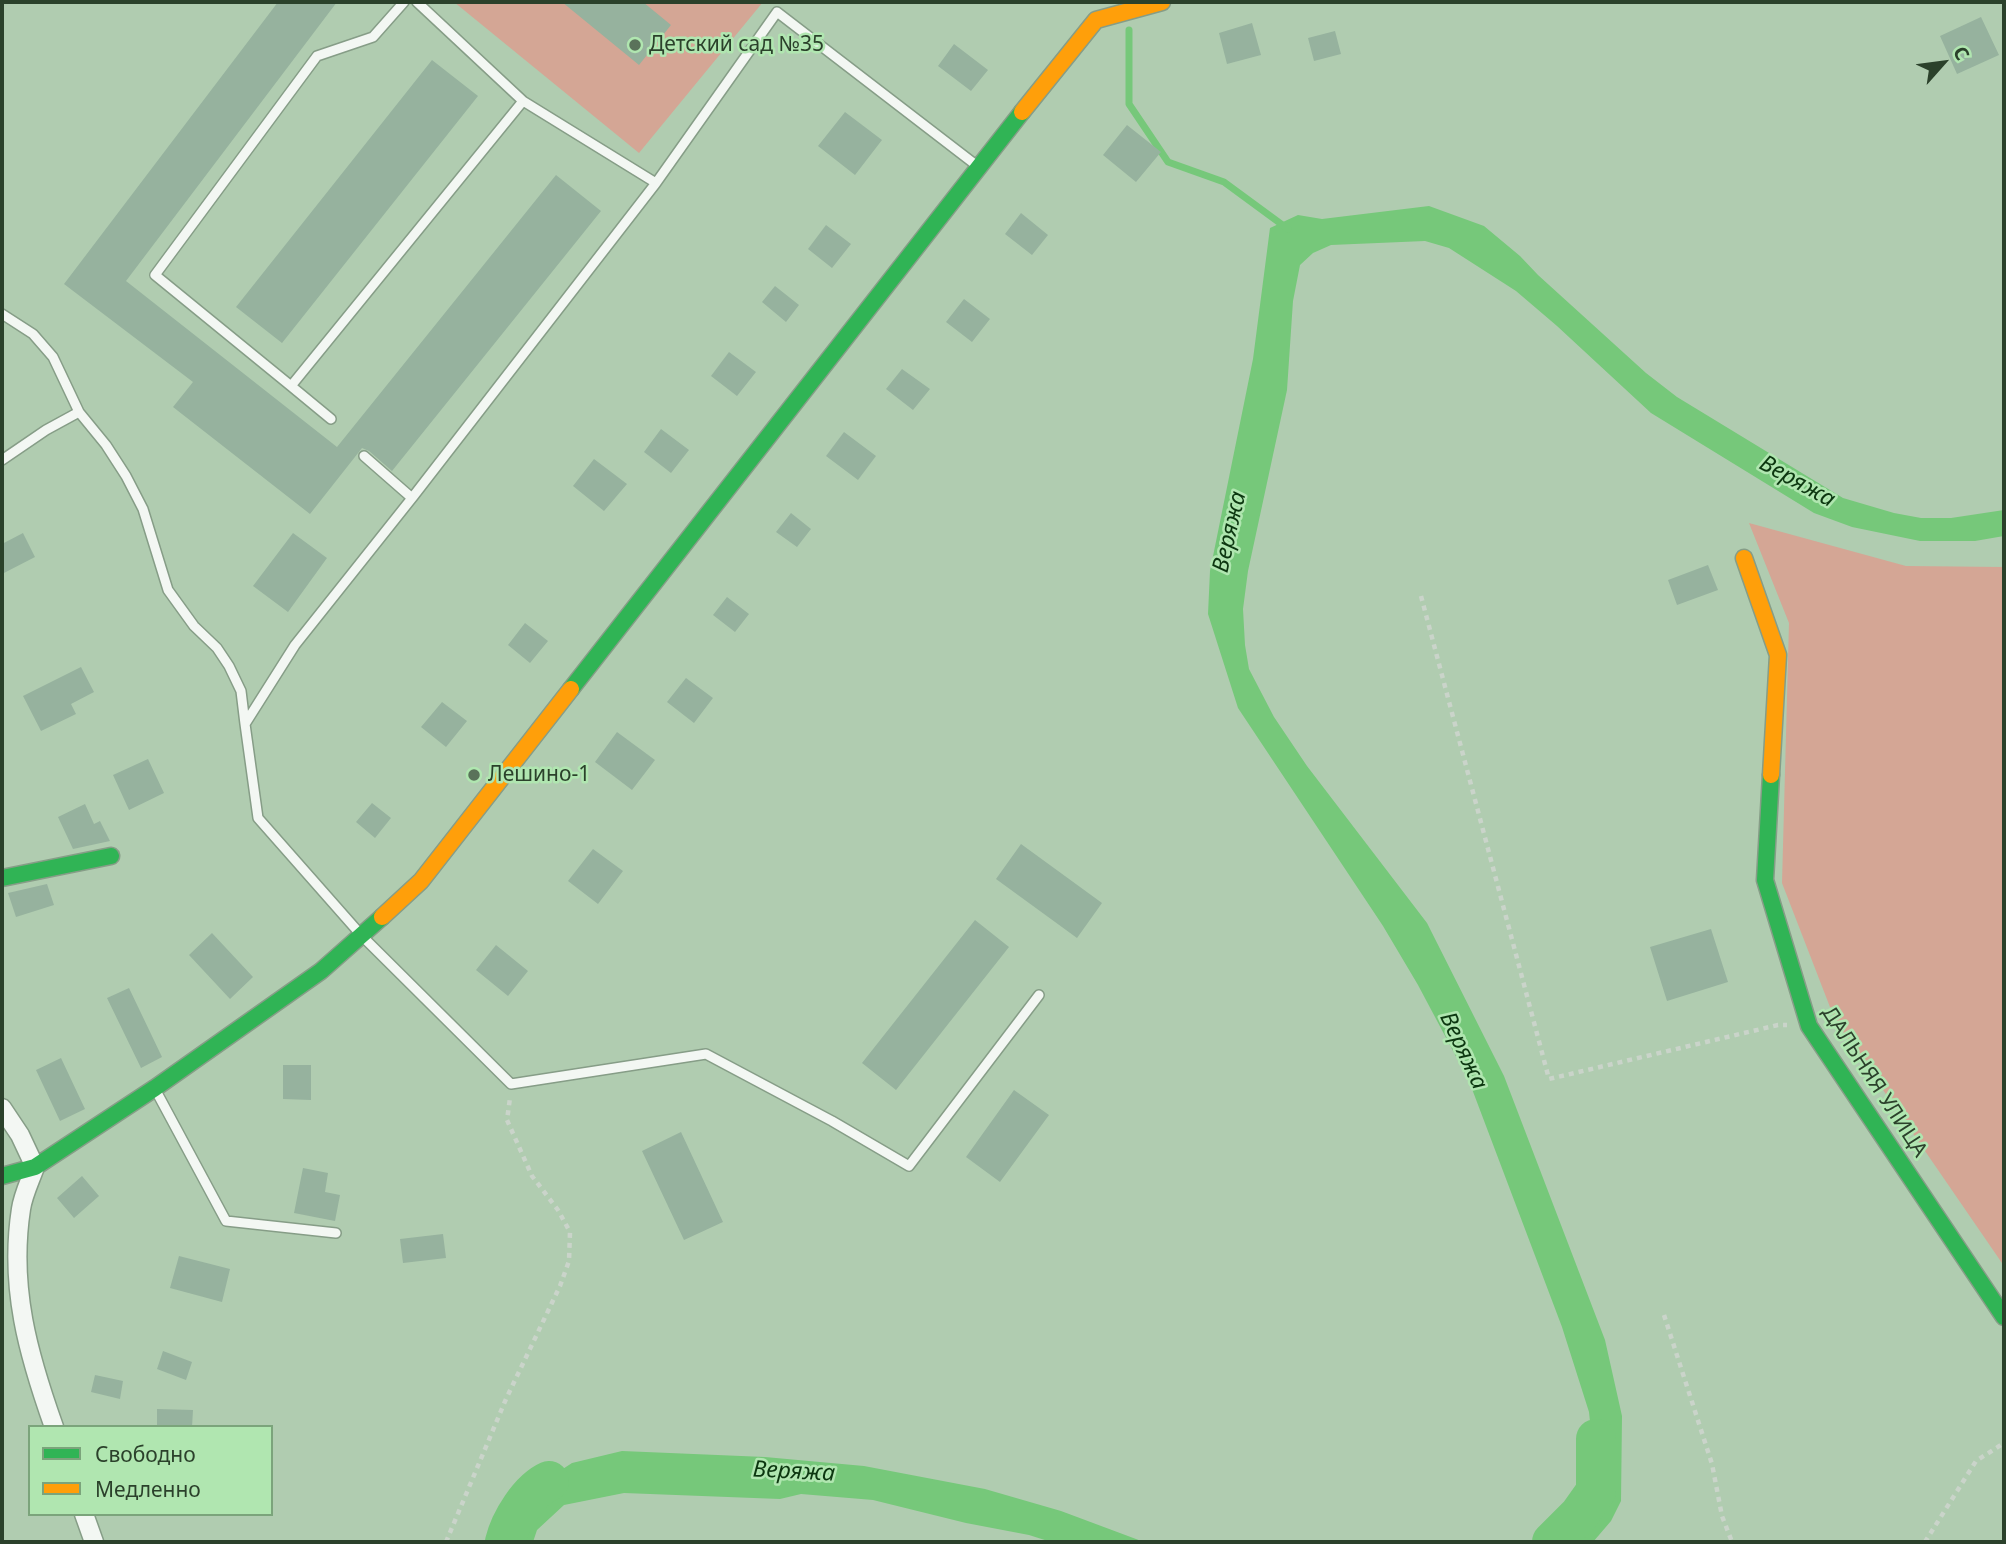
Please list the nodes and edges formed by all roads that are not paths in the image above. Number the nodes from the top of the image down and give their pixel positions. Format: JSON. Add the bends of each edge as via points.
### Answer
{"nodes":[{"id":1,"x":404,"y":2,"type":"edge"},
{"id":2,"x":417,"y":2,"type":"edge"},
{"id":3,"x":1162,"y":2,"type":"edge"},
{"id":4,"x":523,"y":101,"type":"junction"},
{"id":5,"x":978,"y":166,"type":"junction"},
{"id":6,"x":656,"y":183,"type":"junction"},
{"id":7,"x":2,"y":314,"type":"edge"},
{"id":8,"x":291,"y":386,"type":"junction"},
{"id":9,"x":79,"y":412,"type":"junction"},
{"id":10,"x":331,"y":419,"type":"dead end"},
{"id":11,"x":364,"y":456,"type":"dead end"},
{"id":12,"x":2,"y":460,"type":"edge"},
{"id":13,"x":412,"y":498,"type":"junction"},
{"id":14,"x":1744,"y":558,"type":"dead end"},
{"id":15,"x":245,"y":724,"type":"junction"},
{"id":16,"x":111,"y":856,"type":"dead end"},
{"id":17,"x":2,"y":878,"type":"edge"},
{"id":18,"x":362,"y":936,"type":"junction"},
{"id":19,"x":1039,"y":995,"type":"dead end"},
{"id":20,"x":155,"y":1088,"type":"junction"},
{"id":21,"x":2,"y":1108,"type":"edge"},
{"id":22,"x":35,"y":1167,"type":"junction"},
{"id":23,"x":2,"y":1176,"type":"edge"},
{"id":24,"x":336,"y":1233,"type":"dead end"},
{"id":25,"x":2004,"y":1317,"type":"edge"},
{"id":26,"x":53,"y":1425,"type":"edge"},
{"id":27,"x":85,"y":1516,"type":"edge"},
{"id":28,"x":94,"y":1542,"type":"edge"}],
"edges":[{"from":1,"to":8,"type":"lane","via":[[373,37],[317,56],[155,275]]},
{"from":2,"to":4,"type":"lane"},
{"from":3,"to":5,"type":"street","via":[[1096,20]]},
{"from":4,"to":6,"type":"lane"},
{"from":4,"to":8,"type":"lane"},
{"from":5,"to":6,"type":"lane","via":[[777,12]]},
{"from":5,"to":18,"type":"street","via":[[421,881]]},
{"from":6,"to":13,"type":"lane"},
{"from":7,"to":9,"type":"lane","via":[[33,334],[52,357]]},
{"from":8,"to":10,"type":"lane"},
{"from":9,"to":12,"type":"lane"},
{"from":9,"to":15,"type":"lane","via":[[106,445],[143,509],[168,590],[229,666],[240,691]]},
{"from":11,"to":13,"type":"lane"},
{"from":13,"to":15,"type":"lane","via":[[295,645]]},
{"from":14,"to":25,"type":"street","name":"ДАЛЬНЯЯ УЛИЦА","via":[[1777,655],[1765,880],[1808,1026]]},
{"from":15,"to":18,"type":"lane","via":[[258,818]]},
{"from":16,"to":17,"type":"street"},
{"from":18,"to":19,"type":"lane","via":[[511,1084],[706,1054],[909,1166]]},
{"from":18,"to":20,"type":"street","via":[[321,971]]},
{"from":20,"to":22,"type":"street"},
{"from":20,"to":24,"type":"lane","via":[[226,1221]]},
{"from":21,"to":22,"type":"street"},
{"from":22,"to":23,"type":"street"},
{"from":22,"to":26,"type":"street","via":[[22,1206],[17,1258],[32,1363]]},
{"from":27,"to":28,"type":"street"}]}
